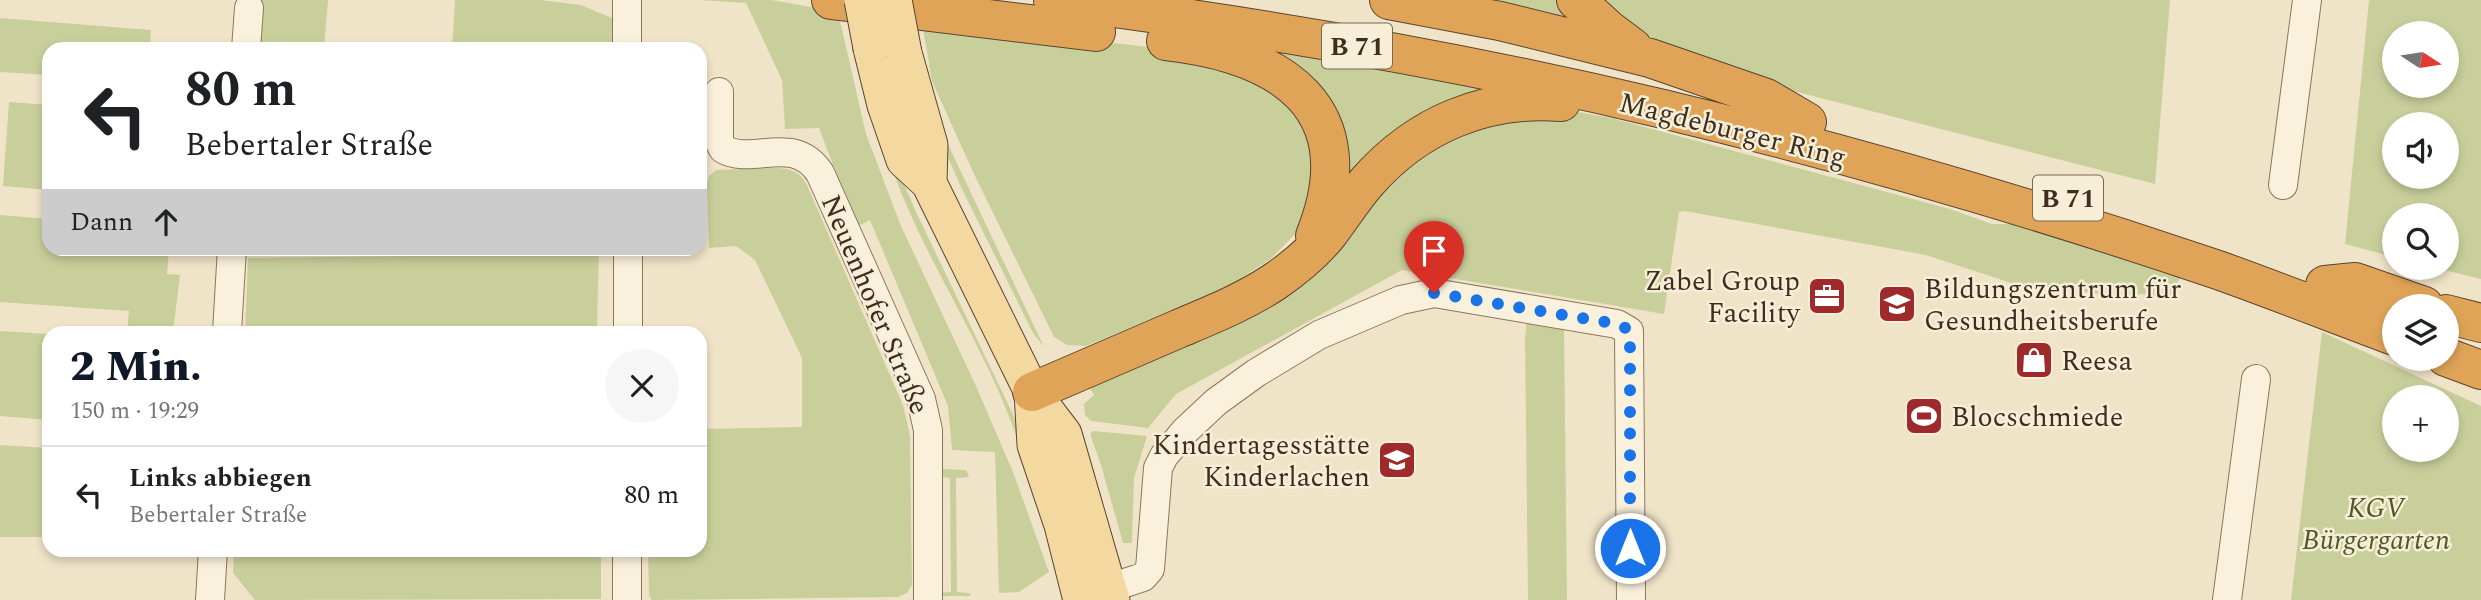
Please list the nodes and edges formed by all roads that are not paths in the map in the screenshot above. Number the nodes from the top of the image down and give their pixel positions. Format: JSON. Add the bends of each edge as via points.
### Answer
{"nodes":[{"id":1,"x":627,"y":0,"type":"edge"},
{"id":2,"x":831,"y":0,"type":"edge"},
{"id":3,"x":862,"y":0,"type":"edge"},
{"id":4,"x":894,"y":0,"type":"edge"},
{"id":5,"x":1053,"y":0,"type":"edge"},
{"id":6,"x":1220,"y":0,"type":"edge"},
{"id":7,"x":1389,"y":0,"type":"edge"},
{"id":8,"x":1576,"y":0,"type":"edge"},
{"id":9,"x":2306,"y":0,"type":"edge"},
{"id":10,"x":249,"y":8,"type":"dead end"},
{"id":11,"x":247,"y":42,"type":"edge"},
{"id":12,"x":627,"y":42,"type":"edge"},
{"id":13,"x":887,"y":50,"type":"junction"},
{"id":14,"x":1650,"y":58,"type":"junction"},
{"id":15,"x":719,"y":92,"type":"dead end"},
{"id":16,"x":1659,"y":108,"type":"junction"},
{"id":17,"x":1807,"y":122,"type":"junction"},
{"id":18,"x":2283,"y":185,"type":"dead end"},
{"id":19,"x":1308,"y":254,"type":"junction"},
{"id":20,"x":232,"y":256,"type":"edge"},
{"id":21,"x":628,"y":256,"type":"edge"},
{"id":22,"x":2325,"y":285,"type":"junction"},
{"id":23,"x":2390,"y":294,"type":"edge"},
{"id":24,"x":2382,"y":307,"type":"edge"},
{"id":25,"x":2459,"y":317,"type":"edge"},
{"id":26,"x":2481,"y":323,"type":"edge"},
{"id":27,"x":227,"y":326,"type":"edge"},
{"id":28,"x":628,"y":326,"type":"edge"},
{"id":29,"x":2382,"y":332,"type":"edge"},
{"id":30,"x":2459,"y":336,"type":"edge"},
{"id":31,"x":2481,"y":344,"type":"edge"},
{"id":32,"x":2459,"y":361,"type":"edge"},
{"id":33,"x":2481,"y":370,"type":"edge"},
{"id":34,"x":2256,"y":379,"type":"dead end"},
{"id":35,"x":1032,"y":392,"type":"junction"},
{"id":36,"x":213,"y":557,"type":"edge"},
{"id":37,"x":627,"y":557,"type":"edge"},
{"id":38,"x":1101,"y":596,"type":"edge"},
{"id":39,"x":210,"y":600,"type":"edge"},
{"id":40,"x":627,"y":600,"type":"edge"},
{"id":41,"x":928,"y":600,"type":"edge"},
{"id":42,"x":1631,"y":600,"type":"edge"},
{"id":43,"x":2227,"y":600,"type":"edge"}],
"edges":[{"from":1,"to":12,"type":"street"},
{"from":2,"to":19,"type":"highway","via":[[1174,41],[1226,52],[1272,69],[1310,104],[1328,144],[1329,186]]},
{"from":3,"to":13,"type":"main road","bridge":true},
{"from":4,"to":13,"type":"main road","bridge":true},
{"from":5,"to":16,"type":"highway","name":"Magdeburger Ring","number":"B 71","via":[[1295,35]]},
{"from":6,"to":17,"type":"highway","name":"Magdeburger Ring","number":"B 71","via":[[1588,68]]},
{"from":7,"to":14,"type":"highway","via":[[1500,21]]},
{"from":8,"to":14,"type":"highway"},
{"from":9,"to":18,"type":"street"},
{"from":10,"to":11,"type":"street"},
{"from":13,"to":35,"type":"main road","via":[[930,145],[929,183]]},
{"from":14,"to":17,"type":"highway","via":[[1766,97]]},
{"from":15,"to":41,"type":"street","name":"Neuenhofer Straße","via":[[719,141],[724,150],[794,153],[809,160],[820,173],[921,400],[928,425]]},
{"from":16,"to":19,"type":"highway","via":[[1622,114],[1559,102],[1522,101],[1462,113],[1425,132],[1383,165]]},
{"from":16,"to":29,"type":"highway","name":"Magdeburger Ring","number":"B 71","via":[[1983,196],[2220,271]]},
{"from":17,"to":22,"type":"highway","name":"Magdeburger Ring","number":"B 71","via":[[2061,195]]},
{"from":19,"to":35,"type":"highway","via":[[1275,282],[1236,304]]},
{"from":20,"to":27,"type":"street"},
{"from":21,"to":28,"type":"street"},
{"from":22,"to":23,"type":"highway","number":"B 71","via":[[2355,282]]},
{"from":22,"to":24,"type":"highway","name":"Magdeburger Ring"},
{"from":25,"to":26,"type":"highway"},
{"from":30,"to":31,"type":"highway"},
{"from":32,"to":33,"type":"highway"},
{"from":34,"to":43,"type":"street"},
{"from":35,"to":38,"type":"main road","via":[[1064,434]]},
{"from":36,"to":39,"type":"street"},
{"from":37,"to":40,"type":"street"},
{"from":38,"to":42,"type":"street","via":[[1144,577],[1150,569],[1156,479],[1164,456],[1201,416],[1256,373],[1319,335],[1375,310],[1434,293],[1617,324],[1629,331]]}]}
